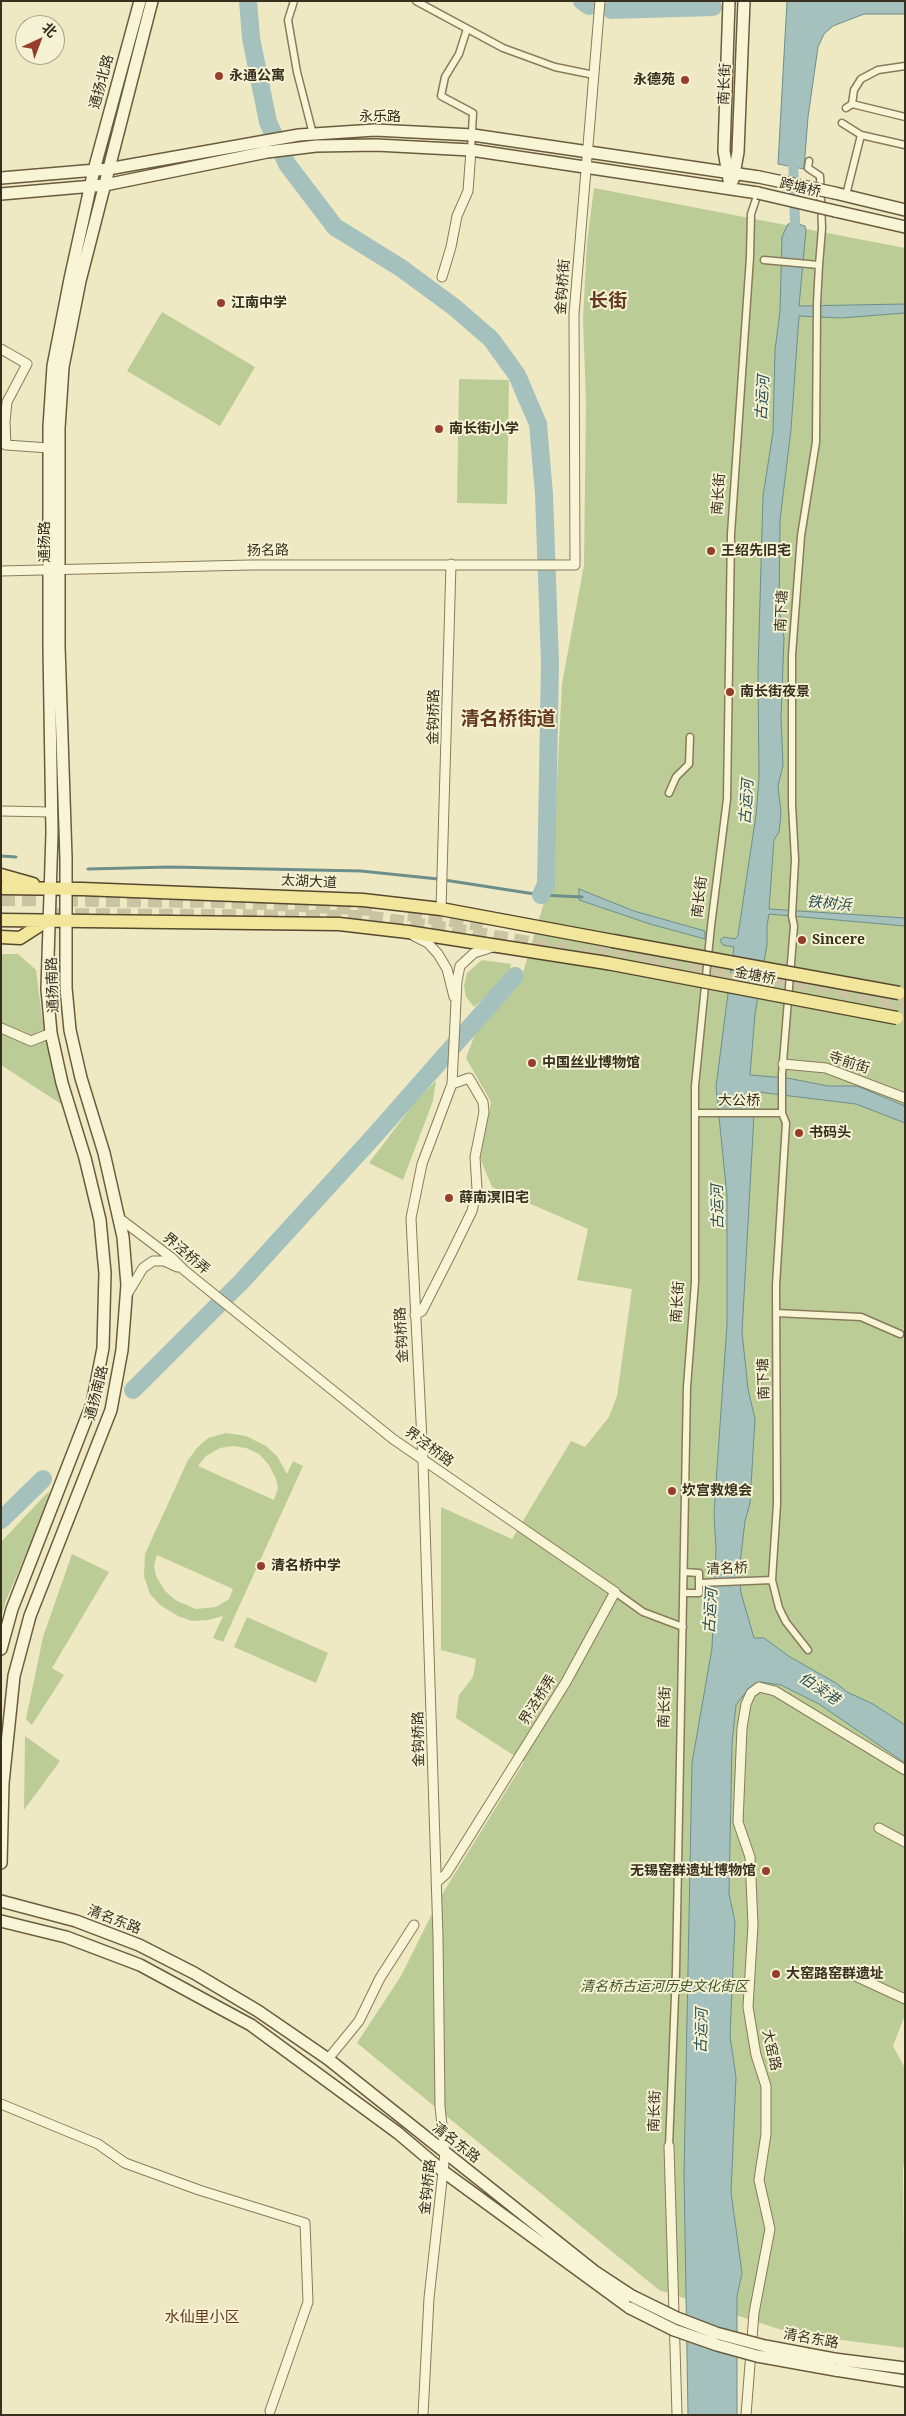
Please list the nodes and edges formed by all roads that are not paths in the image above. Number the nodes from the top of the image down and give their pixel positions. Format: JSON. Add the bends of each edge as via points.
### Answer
{"nodes":[{"id":1,"x":140,"y":1,"type":"edge"},
{"id":2,"x":152,"y":1,"type":"edge"},
{"id":3,"x":294,"y":1,"type":"edge"},
{"id":4,"x":416,"y":1,"type":"edge"},
{"id":5,"x":600,"y":1,"type":"edge"},
{"id":6,"x":729,"y":1,"type":"edge"},
{"id":7,"x":744,"y":1,"type":"edge"},
{"id":8,"x":467,"y":29,"type":"junction"},
{"id":9,"x":905,"y":66,"type":"edge"},
{"id":10,"x":594,"y":75,"type":"junction"},
{"id":11,"x":905,"y":117,"type":"edge"},
{"id":12,"x":842,"y":123,"type":"dead end"},
{"id":13,"x":313,"y":134,"type":"junction"},
{"id":14,"x":473,"y":135,"type":"junction"},
{"id":15,"x":861,"y":135,"type":"junction"},
{"id":16,"x":905,"y":145,"type":"edge"},
{"id":17,"x":471,"y":150,"type":"junction"},
{"id":18,"x":587,"y":152,"type":"junction"},
{"id":19,"x":809,"y":161,"type":"dead end"},
{"id":20,"x":587,"y":166,"type":"junction"},
{"id":21,"x":108,"y":169,"type":"junction"},
{"id":22,"x":94,"y":170,"type":"junction"},
{"id":23,"x":731,"y":173,"type":"junction"},
{"id":24,"x":759,"y":176,"type":"joint"},
{"id":25,"x":1,"y":178,"type":"edge"},
{"id":26,"x":105,"y":185,"type":"junction"},
{"id":27,"x":90,"y":186,"type":"junction"},
{"id":28,"x":731,"y":189,"type":"junction"},
{"id":29,"x":758,"y":193,"type":"junction"},
{"id":30,"x":1,"y":194,"type":"edge"},
{"id":31,"x":841,"y":194,"type":"junction"},
{"id":32,"x":905,"y":210,"type":"edge"},
{"id":33,"x":905,"y":227,"type":"edge"},
{"id":34,"x":764,"y":260,"type":"dead end"},
{"id":35,"x":819,"y":265,"type":"junction"},
{"id":36,"x":442,"y":277,"type":"dead end"},
{"id":37,"x":1,"y":350,"type":"edge"},
{"id":38,"x":4,"y":400,"type":"edge"},
{"id":39,"x":3,"y":422,"type":"edge"},
{"id":40,"x":49,"y":448,"type":"junction"},
{"id":41,"x":451,"y":564,"type":"junction"},
{"id":42,"x":564,"y":565,"type":"joint"},
{"id":43,"x":55,"y":570,"type":"junction"},
{"id":44,"x":1,"y":571,"type":"edge"},
{"id":45,"x":690,"y":737,"type":"dead end"},
{"id":46,"x":668,"y":793,"type":"dead end"},
{"id":47,"x":1,"y":811,"type":"edge"},
{"id":48,"x":51,"y":812,"type":"junction"},
{"id":49,"x":1,"y":875,"type":"edge"},
{"id":50,"x":1,"y":888,"type":"edge"},
{"id":51,"x":50,"y":888,"type":"junction"},
{"id":52,"x":67,"y":889,"type":"junction"},
{"id":53,"x":441,"y":909,"type":"junction"},
{"id":54,"x":1,"y":920,"type":"edge"},
{"id":55,"x":48,"y":920,"type":"junction"},
{"id":56,"x":67,"y":920,"type":"junction"},
{"id":57,"x":408,"y":932,"type":"junction"},
{"id":58,"x":1,"y":937,"type":"edge"},
{"id":59,"x":498,"y":946,"type":"junction"},
{"id":60,"x":902,"y":993,"type":"edge"},
{"id":61,"x":457,"y":1011,"type":"junction"},
{"id":62,"x":901,"y":1019,"type":"edge"},
{"id":63,"x":1,"y":1028,"type":"edge"},
{"id":64,"x":51,"y":1033,"type":"junction"},
{"id":65,"x":783,"y":1064,"type":"junction"},
{"id":66,"x":452,"y":1084,"type":"junction"},
{"id":67,"x":905,"y":1098,"type":"edge"},
{"id":68,"x":695,"y":1113,"type":"junction"},
{"id":69,"x":782,"y":1113,"type":"junction"},
{"id":70,"x":119,"y":1218,"type":"junction"},
{"id":71,"x":184,"y":1270,"type":"junction"},
{"id":72,"x":126,"y":1298,"type":"junction"},
{"id":73,"x":236,"y":1311,"type":"joint"},
{"id":74,"x":776,"y":1314,"type":"junction"},
{"id":75,"x":414,"y":1315,"type":"junction"},
{"id":76,"x":900,"y":1334,"type":"dead end"},
{"id":77,"x":423,"y":1461,"type":"junction"},
{"id":78,"x":684,"y":1572,"type":"junction"},
{"id":79,"x":772,"y":1580,"type":"junction"},
{"id":80,"x":699,"y":1583,"type":"junction"},
{"id":81,"x":615,"y":1592,"type":"junction"},
{"id":82,"x":684,"y":1593,"type":"junction"},
{"id":83,"x":684,"y":1628,"type":"junction"},
{"id":84,"x":1,"y":1649,"type":"edge"},
{"id":85,"x":808,"y":1650,"type":"dead end"},
{"id":86,"x":905,"y":1770,"type":"edge"},
{"id":87,"x":879,"y":1828,"type":"dead end"},
{"id":88,"x":905,"y":1842,"type":"edge"},
{"id":89,"x":1,"y":1863,"type":"edge"},
{"id":90,"x":436,"y":1883,"type":"junction"},
{"id":91,"x":1,"y":1901,"type":"edge"},
{"id":92,"x":1,"y":1921,"type":"edge"},
{"id":93,"x":414,"y":1925,"type":"dead end"},
{"id":94,"x":853,"y":1975,"type":"dead end"},
{"id":95,"x":905,"y":1999,"type":"edge"},
{"id":96,"x":328,"y":2059,"type":"junction"},
{"id":97,"x":1,"y":2104,"type":"edge"},
{"id":98,"x":669,"y":2146,"type":"joint"},
{"id":99,"x":445,"y":2153,"type":"junction"},
{"id":100,"x":444,"y":2172,"type":"junction"},
{"id":101,"x":834,"y":2364,"type":"junction"},
{"id":102,"x":905,"y":2368,"type":"edge"},
{"id":103,"x":905,"y":2381,"type":"edge"},
{"id":104,"x":270,"y":2411,"type":"dead end"},
{"id":105,"x":423,"y":2415,"type":"edge"},
{"id":106,"x":677,"y":2415,"type":"edge"},
{"id":107,"x":746,"y":2415,"type":"edge"}],
"edges":[{"from":1,"to":22,"type":"main road","name":"通扬北路"},
{"from":2,"to":21,"type":"main road","name":"通扬北路"},
{"from":3,"to":13,"type":"street","via":[[288,20]]},
{"from":4,"to":8,"type":"street"},
{"from":5,"to":10,"type":"street","name":"金钩桥街"},
{"from":6,"to":23,"type":"main road","name":"南长街","via":[[724,151]]},
{"from":7,"to":23,"type":"main road","name":"南长街","via":[[738,152]]},
{"from":8,"to":10,"type":"street","via":[[555,68]]},
{"from":8,"to":14,"type":"street","via":[[459,54],[445,77],[441,96],[473,113]]},
{"from":9,"to":11,"type":"street","via":[[878,70],[860,79],[849,106]]},
{"from":10,"to":18,"type":"street","name":"金钩桥街"},
{"from":12,"to":15,"type":"street"},
{"from":13,"to":14,"type":"main road","name":"永乐路","via":[[375,130]]},
{"from":13,"to":21,"type":"main road","name":"永乐路"},
{"from":14,"to":17,"type":"street"},
{"from":14,"to":18,"type":"main road","name":"永乐路"},
{"from":15,"to":16,"type":"street"},
{"from":15,"to":31,"type":"street"},
{"from":17,"to":20,"type":"main road","name":"永乐路"},
{"from":17,"to":26,"type":"main road","name":"永乐路","via":[[376,145],[304,148]]},
{"from":17,"to":36,"type":"street","via":[[468,191],[457,216]]},
{"from":18,"to":20,"type":"street","name":"金钩桥街"},
{"from":18,"to":23,"type":"main road","name":"永乐路"},
{"from":19,"to":35,"type":"street","via":[[808,168],[820,176],[822,228]]},
{"from":20,"to":28,"type":"main road","name":"永乐路"},
{"from":20,"to":42,"type":"street","name":"金钩桥街","via":[[574,314],[575,565]]},
{"from":21,"to":22,"type":"main road","name":"永乐路"},
{"from":21,"to":26,"type":"main road","name":"通扬路"},
{"from":22,"to":25,"type":"main road","name":"永乐路"},
{"from":22,"to":27,"type":"main road","name":"通扬路"},
{"from":23,"to":24,"type":"main road","name":"永乐路"},
{"from":23,"to":28,"type":"main road","name":"南长街"},
{"from":24,"to":31,"type":"main road","name":"跨塘桥","bridge":true},
{"from":26,"to":27,"type":"main road","name":"永乐路"},
{"from":26,"to":43,"type":"main road","name":"通扬路","via":[[80,281],[64,367]]},
{"from":27,"to":30,"type":"main road","name":"永乐路"},
{"from":27,"to":40,"type":"main road","name":"通扬路","via":[[53,366]]},
{"from":28,"to":29,"type":"main road","name":"永乐路"},
{"from":29,"to":33,"type":"main road","name":"跨塘桥","bridge":true},
{"from":29,"to":68,"type":"street","name":"南长街","via":[[751,214],[731,534],[727,799],[710,935]]},
{"from":31,"to":32,"type":"main road","name":"跨塘桥"},
{"from":34,"to":35,"type":"street"},
{"from":35,"to":65,"type":"street","name":"南下塘","via":[[816,442],[801,536],[792,656],[794,926]]},
{"from":37,"to":38,"type":"street","via":[[27,364]]},
{"from":38,"to":39,"type":"street"},
{"from":39,"to":40,"type":"street","via":[[6,445]]},
{"from":40,"to":43,"type":"main road","name":"通扬路"},
{"from":41,"to":42,"type":"street","name":"扬名路"},
{"from":41,"to":43,"type":"street","name":"扬名路"},
{"from":41,"to":53,"type":"street","name":"金钩桥路"},
{"from":43,"to":44,"type":"street","name":"扬名路"},
{"from":43,"to":48,"type":"main road","name":"通扬路","via":[[49,647]]},
{"from":43,"to":52,"type":"main road","name":"通扬路"},
{"from":45,"to":46,"type":"street","via":[[689,764],[676,777]]},
{"from":47,"to":48,"type":"street"},
{"from":48,"to":51,"type":"main road","name":"通扬路"},
{"from":49,"to":51,"type":"main road"},
{"from":50,"to":51,"type":"main road","name":"太湖大道"},
{"from":51,"to":52,"type":"main road","name":"太湖大道"},
{"from":51,"to":55,"type":"main road","name":"通扬路"},
{"from":52,"to":53,"type":"main road","name":"太湖大道","via":[[363,900]]},
{"from":52,"to":56,"type":"main road","name":"通扬路"},
{"from":53,"to":60,"type":"main road","name":"太湖大道","bridge":true},
{"from":54,"to":55,"type":"main road"},
{"from":55,"to":56,"type":"main road"},
{"from":55,"to":58,"type":"main road","via":[[20,938]]},
{"from":55,"to":64,"type":"main road","name":"通扬南路","via":[[46,989]]},
{"from":56,"to":57,"type":"main road","via":[[339,924]]},
{"from":56,"to":70,"type":"main road","name":"通扬南路","via":[[66,988],[70,1030]]},
{"from":57,"to":59,"type":"main road"},
{"from":57,"to":61,"type":"street","via":[[428,943],[438,954],[447,969]]},
{"from":59,"to":61,"type":"street","via":[[474,953],[460,966]]},
{"from":59,"to":62,"type":"main road","name":"金塘桥","bridge":true,"via":[[607,963]]},
{"from":61,"to":66,"type":"street","name":"金钩桥路"},
{"from":63,"to":64,"type":"street","via":[[31,1041]]},
{"from":64,"to":84,"type":"main road","name":"通扬南路","via":[[100,1220],[105,1273],[103,1348],[92,1404],[12,1609]]},
{"from":65,"to":67,"type":"street","name":"寺前街","via":[[826,1068]]},
{"from":65,"to":69,"type":"street","name":"南下塘"},
{"from":66,"to":75,"type":"street","name":"金钩桥路","via":[[415,1190],[411,1226]]},
{"from":66,"to":75,"type":"street","via":[[469,1078],[483,1102],[475,1157],[477,1189],[472,1211],[452,1254],[422,1311]]},
{"from":68,"to":69,"type":"street","name":"大公桥"},
{"from":68,"to":78,"type":"street","name":"南长街","via":[[695,1282],[687,1387]]},
{"from":69,"to":74,"type":"street","name":"南下塘","via":[[786,1123]]},
{"from":70,"to":71,"type":"street","name":"界泾桥弄"},
{"from":70,"to":72,"type":"main road","name":"通扬南路","via":[[125,1253]]},
{"from":71,"to":72,"type":"street","via":[[164,1260],[153,1261],[143,1268]]},
{"from":71,"to":73,"type":"street","name":"界泾桥弄"},
{"from":72,"to":89,"type":"main road","name":"通扬南路","via":[[122,1350],[111,1410],[30,1616],[14,1676],[3,1783]]},
{"from":73,"to":77,"type":"street","name":"界泾桥路"},
{"from":74,"to":76,"type":"street","via":[[862,1318]]},
{"from":74,"to":79,"type":"street","name":"南下塘","via":[[777,1504]]},
{"from":75,"to":77,"type":"street","name":"金钩桥路"},
{"from":77,"to":81,"type":"street","name":"界泾桥路"},
{"from":77,"to":90,"type":"street","name":"金钩桥路"},
{"from":78,"to":80,"type":"street","via":[[699,1572]]},
{"from":78,"to":82,"type":"street","name":"南长街"},
{"from":79,"to":80,"type":"street","name":"清名桥"},
{"from":79,"to":85,"type":"street","name":"南下塘","via":[[786,1622]]},
{"from":80,"to":82,"type":"street","via":[[699,1593]]},
{"from":81,"to":83,"type":"street","via":[[643,1612]]},
{"from":81,"to":90,"type":"street","name":"界泾桥弄","via":[[556,1698],[446,1874]]},
{"from":82,"to":83,"type":"street","name":"南长街"},
{"from":83,"to":98,"type":"street","name":"南长街"},
{"from":86,"to":107,"type":"street","name":"大窑路","via":[[775,1691],[759,1687],[751,1693],[742,1728],[738,1822],[750,1857],[753,1925],[748,2007],[756,2055],[766,2086],[766,2134],[759,2180],[770,2229],[754,2313]]},
{"from":87,"to":88,"type":"street"},
{"from":90,"to":99,"type":"street","name":"金钩桥路","via":[[440,2107]]},
{"from":91,"to":96,"type":"main road","name":"清名东路","via":[[76,1921],[139,1946],[250,2006]]},
{"from":92,"to":100,"type":"main road","name":"清名东路","via":[[104,1950],[196,1994],[250,2025],[316,2071]]},
{"from":93,"to":96,"type":"street","via":[[380,1978],[359,2021]]},
{"from":94,"to":95,"type":"street"},
{"from":96,"to":99,"type":"main road","name":"清名东路"},
{"from":97,"to":104,"type":"street","via":[[98,2144],[125,2163],[305,2224],[308,2302]]},
{"from":98,"to":106,"type":"street","name":"南长街"},
{"from":99,"to":100,"type":"street","name":"金钩桥路"},
{"from":99,"to":101,"type":"main road","name":"清名东路","bridge":true,"via":[[594,2271],[632,2296],[716,2333]]},
{"from":100,"to":101,"type":"main road","name":"清名东路","bridge":true,"via":[[630,2308],[674,2330],[757,2356]]},
{"from":100,"to":105,"type":"street","name":"金钩桥路","via":[[429,2298]]},
{"from":101,"to":102,"type":"main road","name":"清名东路"},
{"from":101,"to":103,"type":"main road","name":"清名东路"}]}
